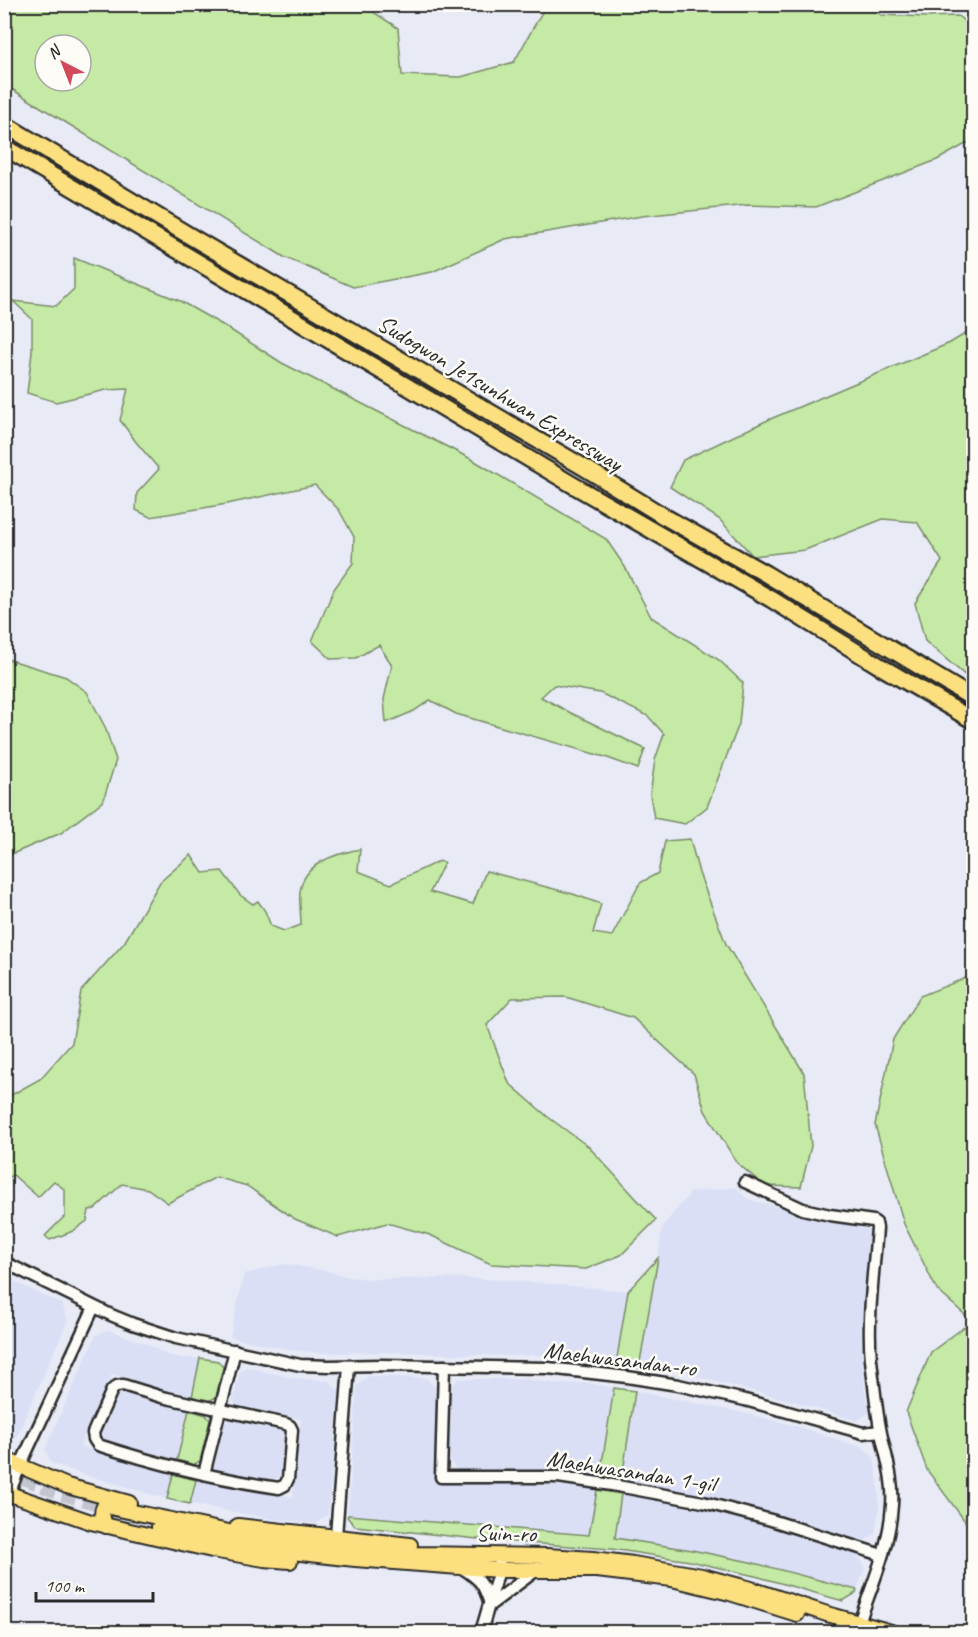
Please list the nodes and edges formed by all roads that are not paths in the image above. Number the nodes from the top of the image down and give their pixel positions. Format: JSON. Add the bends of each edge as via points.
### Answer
{"nodes":[{"id":1,"x":4,"y":124,"type":"edge"},
{"id":2,"x":4,"y":147,"type":"edge"},
{"id":3,"x":974,"y":699,"type":"edge"},
{"id":4,"x":974,"y":721,"type":"edge"},
{"id":5,"x":744,"y":1182,"type":"dead end"},
{"id":6,"x":4,"y":1262,"type":"edge"},
{"id":7,"x":94,"y":1307,"type":"junction"},
{"id":8,"x":235,"y":1350,"type":"junction"},
{"id":9,"x":349,"y":1366,"type":"junction"},
{"id":10,"x":444,"y":1366,"type":"junction"},
{"id":11,"x":221,"y":1409,"type":"junction"},
{"id":12,"x":880,"y":1431,"type":"junction"},
{"id":13,"x":4,"y":1459,"type":"edge"},
{"id":14,"x":20,"y":1466,"type":"junction"},
{"id":15,"x":204,"y":1474,"type":"junction"},
{"id":16,"x":7,"y":1493,"type":"edge"},
{"id":17,"x":110,"y":1512,"type":"junction"},
{"id":18,"x":336,"y":1536,"type":"junction"},
{"id":19,"x":500,"y":1555,"type":"junction"},
{"id":20,"x":882,"y":1555,"type":"junction"},
{"id":21,"x":460,"y":1561,"type":"junction"},
{"id":22,"x":538,"y":1569,"type":"junction"},
{"id":23,"x":499,"y":1570,"type":"junction"},
{"id":24,"x":490,"y":1605,"type":"junction"},
{"id":25,"x":859,"y":1628,"type":"edge"},
{"id":26,"x":481,"y":1632,"type":"edge"},
{"id":27,"x":891,"y":1632,"type":"edge"}],
"edges":[{"from":1,"to":3,"type":"highway","name":"Sudogwon Je1sunhwan Expressway"},
{"from":2,"to":4,"type":"highway","name":"Sudogwon Je1sunhwan Expressway"},
{"from":5,"to":12,"type":"street","via":[[803,1209],[876,1223],[870,1329]]},
{"from":6,"to":7,"type":"street","name":"Maehwasandan-ro"},
{"from":7,"to":8,"type":"street","name":"Maehwasandan-ro","via":[[176,1338]]},
{"from":7,"to":14,"type":"street"},
{"from":8,"to":9,"type":"street","name":"Maehwasandan-ro","via":[[300,1365]]},
{"from":8,"to":11,"type":"street"},
{"from":9,"to":10,"type":"street","name":"Maehwasandan-ro"},
{"from":9,"to":18,"type":"street"},
{"from":10,"to":12,"type":"street","name":"Maehwasandan-ro","via":[[548,1368],[627,1377],[745,1400],[863,1433]]},
{"from":10,"to":20,"type":"street","name":"Maehwasandan 1-gil","via":[[441,1477],[558,1477],[612,1485],[703,1502]]},
{"from":11,"to":15,"type":"street"},
{"from":11,"to":15,"type":"street","via":[[290,1426],[288,1479],[279,1488]]},
{"from":11,"to":15,"type":"street","via":[[117,1386],[93,1434],[98,1445]]},
{"from":12,"to":20,"type":"street","via":[[891,1477],[892,1504]]},
{"from":13,"to":14,"type":"main road"},
{"from":14,"to":16,"type":"street"},
{"from":14,"to":17,"type":"main road","via":[[67,1486]]},
{"from":16,"to":17,"type":"main road","via":[[91,1522]]},
{"from":17,"to":18,"type":"main road"},
{"from":17,"to":21,"type":"main road","name":"Suin-ro","via":[[265,1549],[355,1559]]},
{"from":18,"to":21,"type":"main road","via":[[438,1548]]},
{"from":19,"to":21,"type":"main road","name":"Suin-ro"},
{"from":19,"to":23,"type":"street"},
{"from":19,"to":25,"type":"main road","name":"Suin-ro","via":[[593,1559],[702,1576],[751,1589]]},
{"from":20,"to":25,"type":"street"},
{"from":21,"to":23,"type":"main road","name":"Suin-ro"},
{"from":21,"to":24,"type":"street","via":[[485,1587]]},
{"from":22,"to":23,"type":"main road","name":"Suin-ro"},
{"from":22,"to":24,"type":"street"},
{"from":22,"to":25,"type":"main road","name":"Suin-ro","via":[[597,1570],[672,1580]]},
{"from":23,"to":24,"type":"street"},
{"from":24,"to":26,"type":"street"},
{"from":25,"to":27,"type":"main road","name":"Suin-ro"}]}
